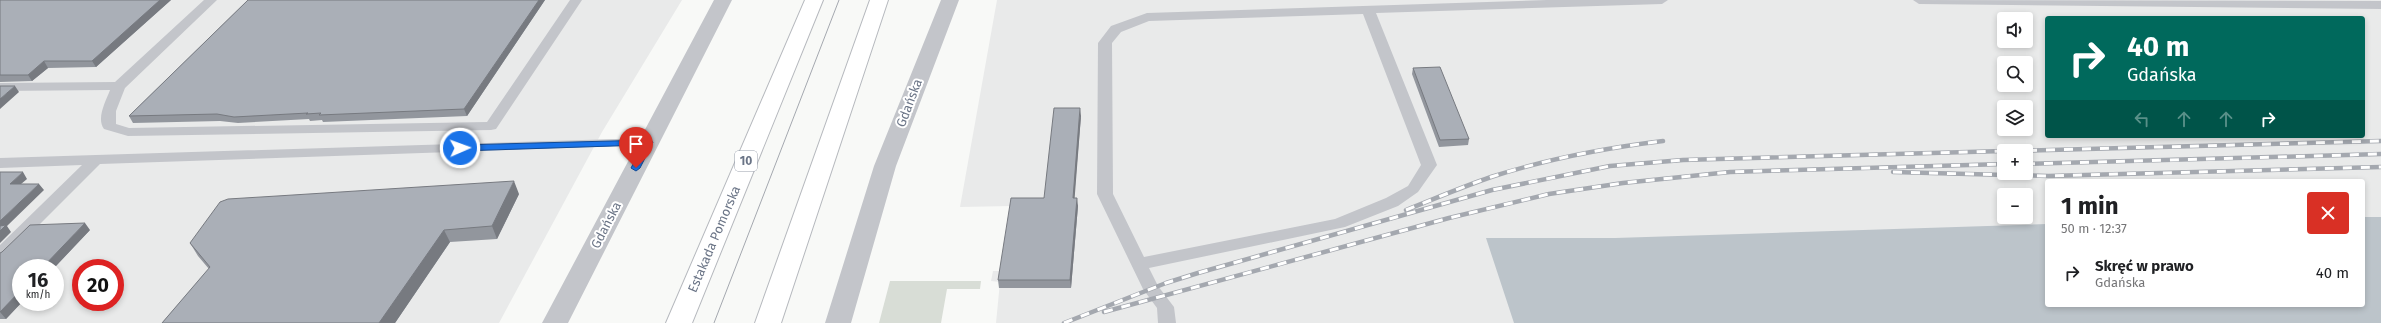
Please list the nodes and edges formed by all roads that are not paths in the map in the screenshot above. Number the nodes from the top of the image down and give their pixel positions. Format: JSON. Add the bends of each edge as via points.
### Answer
{"nodes":[{"id":1,"x":211,"y":0,"type":"edge"},
{"id":2,"x":576,"y":0,"type":"edge"},
{"id":3,"x":723,"y":0,"type":"edge"},
{"id":4,"x":814,"y":0,"type":"edge"},
{"id":5,"x":879,"y":0,"type":"edge"},
{"id":6,"x":950,"y":0,"type":"edge"},
{"id":7,"x":1662,"y":0,"type":"edge"},
{"id":8,"x":1919,"y":0,"type":"edge"},
{"id":9,"x":2381,"y":5,"type":"edge"},
{"id":10,"x":1368,"y":9,"type":"junction"},
{"id":11,"x":119,"y":86,"type":"junction"},
{"id":12,"x":0,"y":87,"type":"edge"},
{"id":13,"x":649,"y":142,"type":"junction"},
{"id":14,"x":94,"y":162,"type":"junction"},
{"id":15,"x":0,"y":163,"type":"edge"},
{"id":16,"x":0,"y":254,"type":"edge"},
{"id":17,"x":1139,"y":264,"type":"junction"},
{"id":18,"x":555,"y":323,"type":"edge"},
{"id":19,"x":679,"y":323,"type":"edge"},
{"id":20,"x":768,"y":323,"type":"edge"},
{"id":21,"x":838,"y":323,"type":"edge"},
{"id":22,"x":1167,"y":323,"type":"edge"}],
"edges":[{"from":1,"to":11,"type":"lane"},
{"from":2,"to":11,"type":"lane","via":[[491,126],[128,132],[109,126],[109,111]]},
{"from":3,"to":13,"type":"street","name":"Gdańska"},
{"from":4,"to":19,"type":"main road","name":"Estakada Pomorska","number":"10"},
{"from":5,"to":20,"type":"main road"},
{"from":6,"to":21,"type":"street","name":"Gdańska","via":[[885,166]]},
{"from":7,"to":10,"type":"lane"},
{"from":8,"to":9,"type":"lane"},
{"from":10,"to":17,"type":"lane","via":[[1429,165],[1413,189],[1392,202],[1339,223]]},
{"from":10,"to":17,"type":"lane","via":[[1147,17],[1116,29],[1104,43],[1105,194]]},
{"from":11,"to":12,"type":"lane"},
{"from":13,"to":14,"type":"lane"},
{"from":13,"to":18,"type":"street","name":"Gdańska"},
{"from":14,"to":15,"type":"lane"},
{"from":14,"to":16,"type":"lane"},
{"from":17,"to":22,"type":"lane","via":[[1151,289],[1164,307]]}]}
